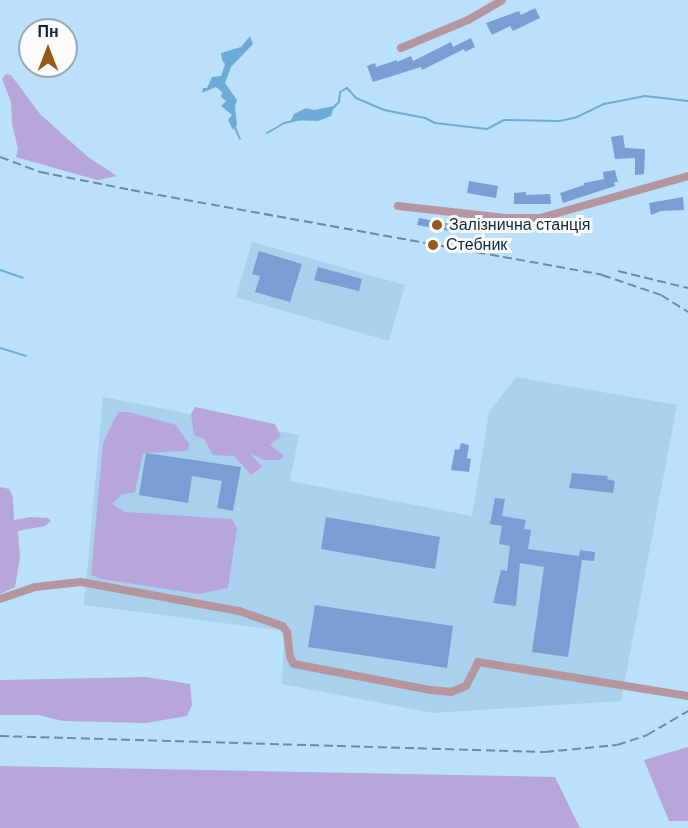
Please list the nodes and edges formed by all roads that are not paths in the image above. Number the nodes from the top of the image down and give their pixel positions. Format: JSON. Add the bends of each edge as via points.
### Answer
{"nodes":[{"id":1,"x":502,"y":0,"type":"edge"},
{"id":2,"x":401,"y":48,"type":"dead end"},
{"id":3,"x":688,"y":176,"type":"edge"},
{"id":4,"x":398,"y":206,"type":"dead end"},
{"id":5,"x":0,"y":599,"type":"edge"},
{"id":6,"x":688,"y":696,"type":"edge"}],
"edges":[{"from":1,"to":2,"type":"street","via":[[468,20]]},
{"from":3,"to":4,"type":"street","via":[[540,218]]},
{"from":5,"to":6,"type":"street","via":[[34,587],[81,582],[239,611],[282,626],[294,664],[430,690],[451,692],[466,686],[478,662]]}]}
